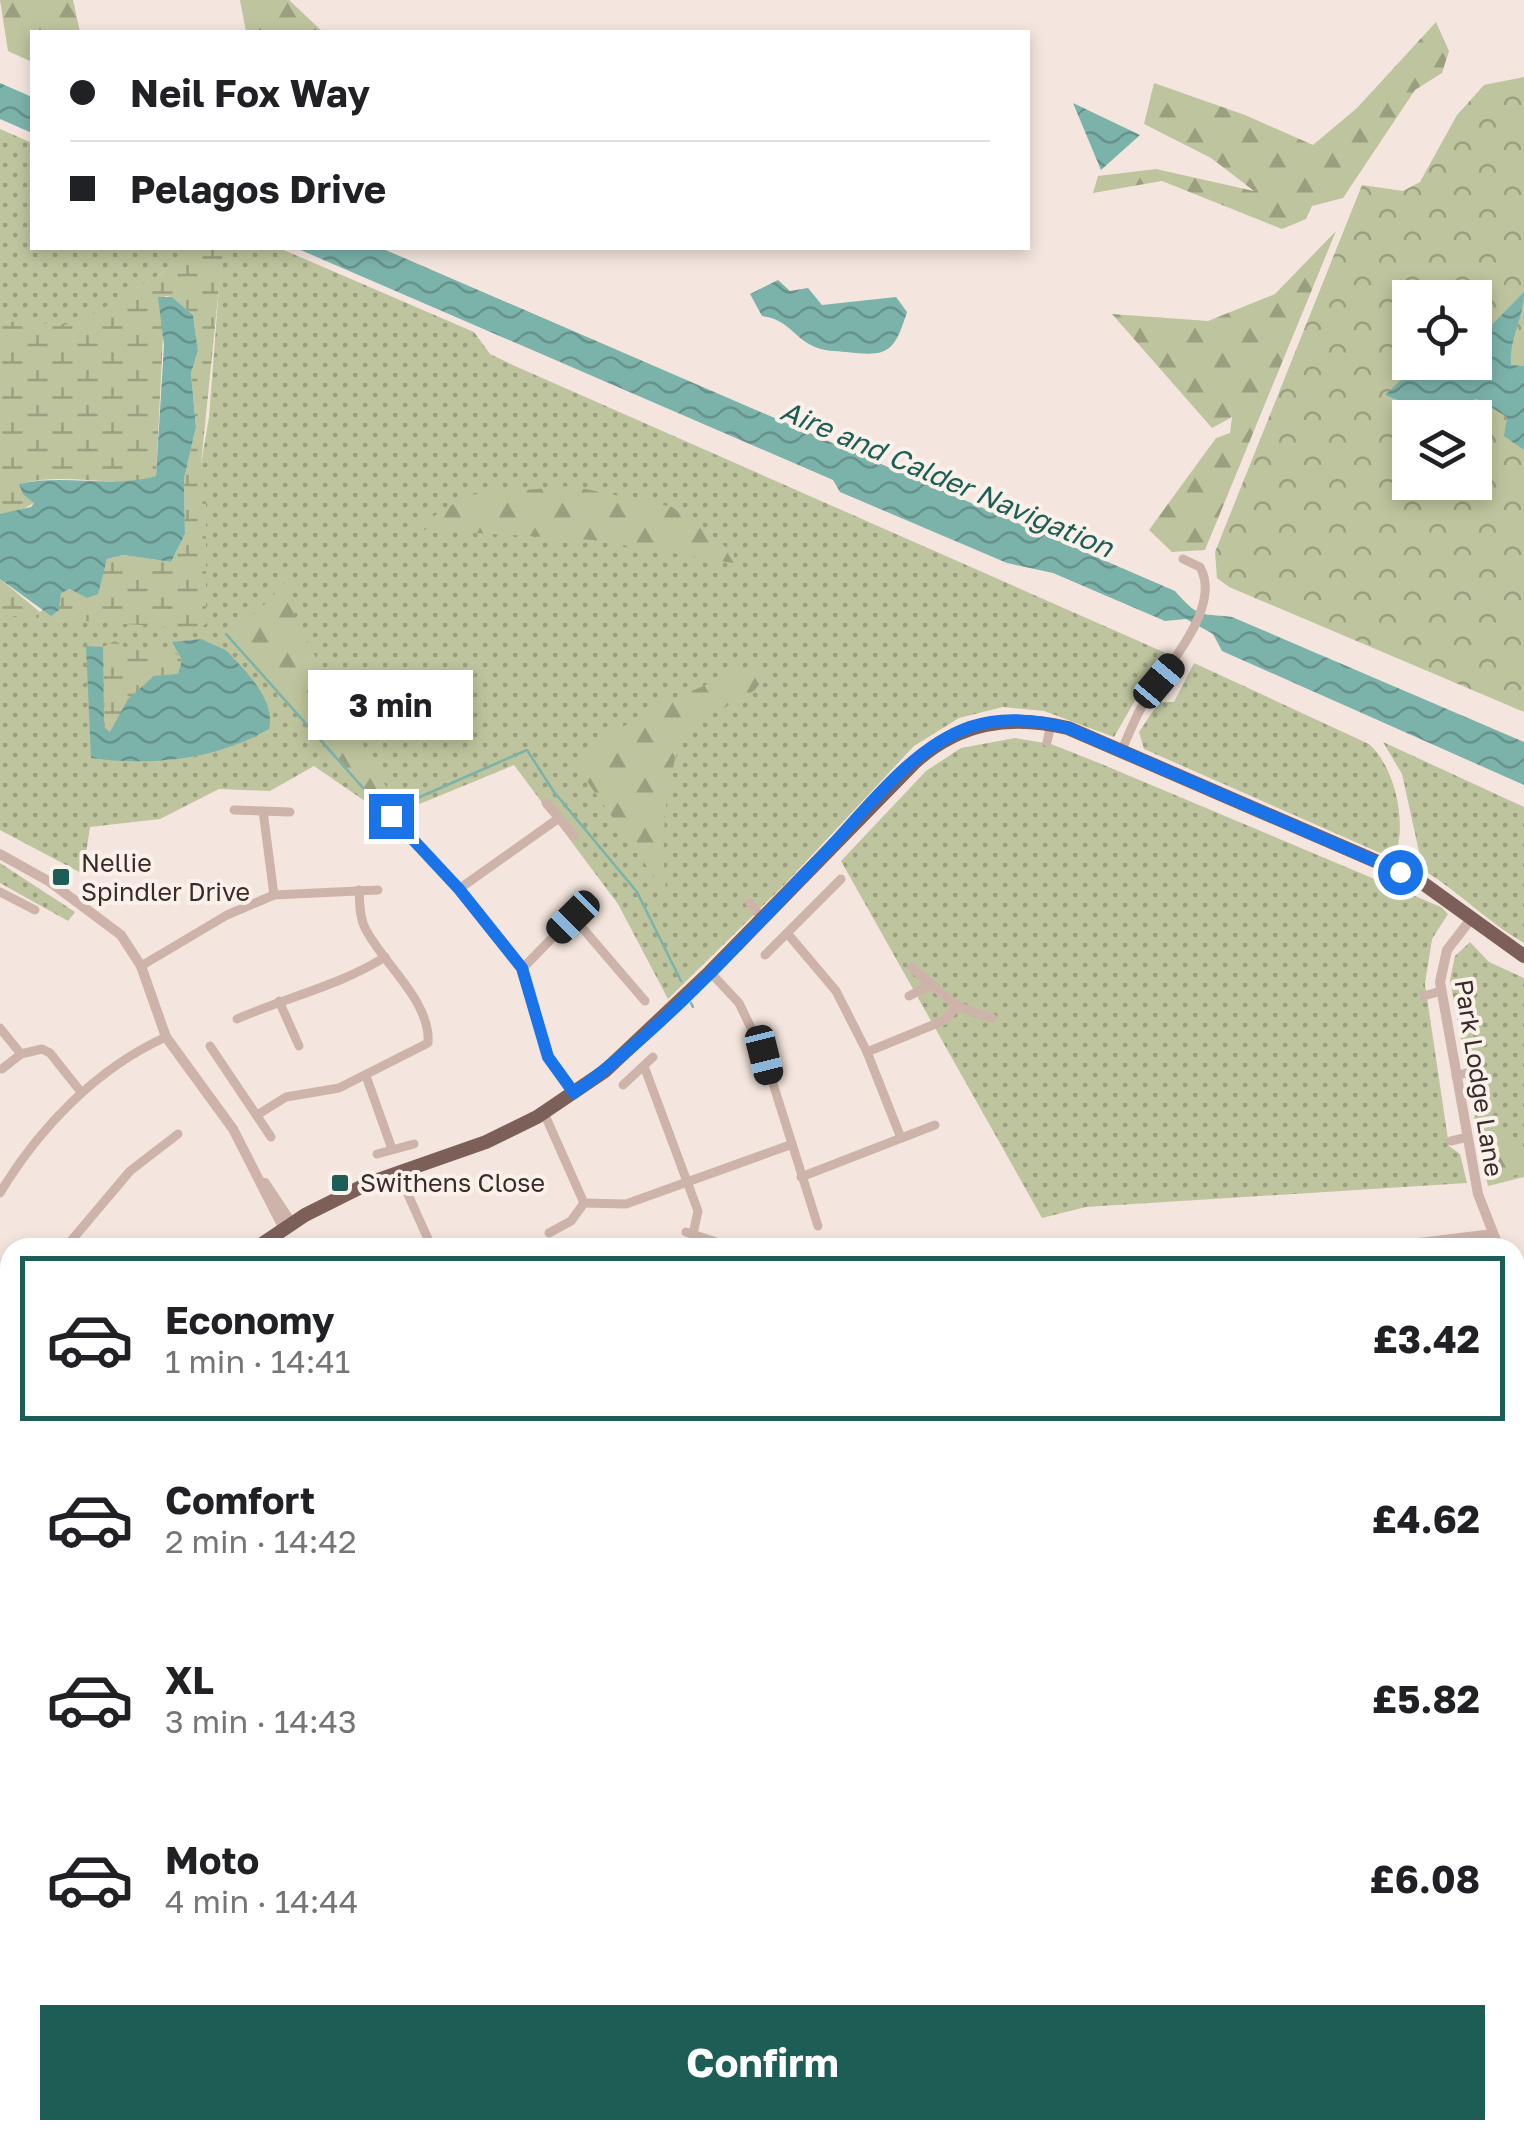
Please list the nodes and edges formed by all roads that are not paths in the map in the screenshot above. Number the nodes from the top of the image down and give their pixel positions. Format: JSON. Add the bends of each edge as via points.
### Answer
{"nodes":[{"id":1,"x":1184,"y":559,"type":"dead end"},
{"id":2,"x":1050,"y":724,"type":"junction"},
{"id":3,"x":1047,"y":742,"type":"dead end"},
{"id":4,"x":1122,"y":752,"type":"junction"},
{"id":5,"x":546,"y":803,"type":"dead end"},
{"id":6,"x":234,"y":810,"type":"dead end"},
{"id":7,"x":263,"y":811,"type":"junction"},
{"id":8,"x":290,"y":812,"type":"dead end"},
{"id":9,"x":391,"y":816,"type":"dead end"},
{"id":10,"x":559,"y":818,"type":"junction"},
{"id":11,"x":574,"y":836,"type":"dead end"},
{"id":12,"x":0,"y":854,"type":"edge"},
{"id":13,"x":842,"y":880,"type":"dead end"},
{"id":14,"x":459,"y":889,"type":"junction"},
{"id":15,"x":359,"y":890,"type":"junction"},
{"id":16,"x":378,"y":890,"type":"dead end"},
{"id":17,"x":0,"y":892,"type":"edge"},
{"id":18,"x":274,"y":895,"type":"junction"},
{"id":19,"x":588,"y":901,"type":"dead end"},
{"id":20,"x":750,"y":903,"type":"dead end"},
{"id":21,"x":36,"y":910,"type":"dead end"},
{"id":22,"x":573,"y":917,"type":"junction"},
{"id":23,"x":762,"y":918,"type":"junction"},
{"id":24,"x":1471,"y":919,"type":"junction"},
{"id":25,"x":787,"y":933,"type":"junction"},
{"id":26,"x":766,"y":955,"type":"dead end"},
{"id":27,"x":1524,"y":956,"type":"edge"},
{"id":28,"x":385,"y":957,"type":"junction"},
{"id":29,"x":141,"y":966,"type":"junction"},
{"id":30,"x":522,"y":968,"type":"junction"},
{"id":31,"x":912,"y":968,"type":"dead end"},
{"id":32,"x":710,"y":972,"type":"junction"},
{"id":33,"x":929,"y":986,"type":"junction"},
{"id":34,"x":1441,"y":991,"type":"junction"},
{"id":35,"x":908,"y":996,"type":"dead end"},
{"id":36,"x":1424,"y":996,"type":"dead end"},
{"id":37,"x":279,"y":1000,"type":"junction"},
{"id":38,"x":645,"y":1002,"type":"dead end"},
{"id":39,"x":958,"y":1006,"type":"junction"},
{"id":40,"x":992,"y":1018,"type":"dead end"},
{"id":41,"x":237,"y":1019,"type":"dead end"},
{"id":42,"x":0,"y":1028,"type":"edge"},
{"id":43,"x":166,"y":1037,"type":"junction"},
{"id":44,"x":210,"y":1046,"type":"dead end"},
{"id":45,"x":300,"y":1046,"type":"dead end"},
{"id":46,"x":868,"y":1052,"type":"junction"},
{"id":47,"x":21,"y":1054,"type":"junction"},
{"id":48,"x":653,"y":1058,"type":"dead end"},
{"id":49,"x":644,"y":1066,"type":"junction"},
{"id":50,"x":2,"y":1069,"type":"edge"},
{"id":51,"x":1473,"y":1072,"type":"dead end"},
{"id":52,"x":366,"y":1076,"type":"junction"},
{"id":53,"x":1456,"y":1076,"type":"junction"},
{"id":54,"x":622,"y":1085,"type":"dead end"},
{"id":55,"x":81,"y":1092,"type":"junction"},
{"id":56,"x":574,"y":1093,"type":"junction"},
{"id":57,"x":544,"y":1112,"type":"junction"},
{"id":58,"x":257,"y":1115,"type":"junction"},
{"id":59,"x":935,"y":1125,"type":"dead end"},
{"id":60,"x":178,"y":1134,"type":"dead end"},
{"id":61,"x":271,"y":1137,"type":"dead end"},
{"id":62,"x":1468,"y":1137,"type":"junction"},
{"id":63,"x":900,"y":1138,"type":"junction"},
{"id":64,"x":1451,"y":1141,"type":"dead end"},
{"id":65,"x":414,"y":1144,"type":"dead end"},
{"id":66,"x":790,"y":1145,"type":"junction"},
{"id":67,"x":392,"y":1148,"type":"junction"},
{"id":68,"x":377,"y":1154,"type":"dead end"},
{"id":69,"x":398,"y":1172,"type":"junction"},
{"id":70,"x":801,"y":1176,"type":"junction"},
{"id":71,"x":688,"y":1182,"type":"junction"},
{"id":72,"x":0,"y":1193,"type":"edge"},
{"id":73,"x":584,"y":1202,"type":"junction"},
{"id":74,"x":288,"y":1226,"type":"junction"},
{"id":75,"x":818,"y":1226,"type":"dead end"},
{"id":76,"x":548,"y":1233,"type":"dead end"},
{"id":77,"x":1493,"y":1234,"type":"junction"},
{"id":78,"x":73,"y":1238,"type":"edge"},
{"id":79,"x":271,"y":1238,"type":"edge"},
{"id":80,"x":428,"y":1238,"type":"edge"},
{"id":81,"x":705,"y":1238,"type":"edge"},
{"id":82,"x":1460,"y":1238,"type":"edge"},
{"id":83,"x":1495,"y":1238,"type":"edge"}],
"edges":[{"from":1,"to":4,"type":"street","via":[[1204,574],[1203,601],[1182,652],[1138,713]]},
{"from":2,"to":3,"type":"street"},
{"from":2,"to":4,"type":"main road"},
{"from":2,"to":23,"type":"main road","via":[[984,724],[933,746]]},
{"from":4,"to":24,"type":"main road","via":[[1418,879]]},
{"from":5,"to":10,"type":"street"},
{"from":6,"to":7,"type":"street"},
{"from":7,"to":8,"type":"street"},
{"from":7,"to":18,"type":"street"},
{"from":9,"to":14,"type":"street"},
{"from":10,"to":11,"type":"street"},
{"from":10,"to":14,"type":"street"},
{"from":12,"to":29,"type":"street","via":[[105,921]]},
{"from":13,"to":25,"type":"street"},
{"from":14,"to":30,"type":"street"},
{"from":15,"to":16,"type":"street"},
{"from":15,"to":18,"type":"street"},
{"from":15,"to":28,"type":"street","via":[[366,930]]},
{"from":17,"to":21,"type":"street"},
{"from":18,"to":29,"type":"street"},
{"from":19,"to":22,"type":"street"},
{"from":20,"to":23,"type":"street"},
{"from":22,"to":30,"type":"street"},
{"from":22,"to":38,"type":"street"},
{"from":23,"to":32,"type":"main road"},
{"from":24,"to":27,"type":"main road"},
{"from":24,"to":34,"type":"street","name":"Park Lodge Lane","via":[[1444,955]]},
{"from":25,"to":26,"type":"street"},
{"from":25,"to":46,"type":"street","via":[[836,991]]},
{"from":28,"to":37,"type":"street","via":[[352,977]]},
{"from":28,"to":52,"type":"street","via":[[426,1025],[428,1043]]},
{"from":29,"to":43,"type":"street"},
{"from":30,"to":56,"type":"street","via":[[548,1057]]},
{"from":31,"to":33,"type":"street"},
{"from":32,"to":56,"type":"main road"},
{"from":32,"to":66,"type":"street","via":[[738,1004],[764,1055]]},
{"from":33,"to":35,"type":"street"},
{"from":33,"to":39,"type":"street"},
{"from":34,"to":36,"type":"street"},
{"from":34,"to":53,"type":"street","name":"Park Lodge Lane"},
{"from":37,"to":41,"type":"street"},
{"from":37,"to":45,"type":"street"},
{"from":39,"to":40,"type":"street"},
{"from":39,"to":46,"type":"street","via":[[945,1020]]},
{"from":42,"to":47,"type":"street"},
{"from":43,"to":55,"type":"street","via":[[130,1054]]},
{"from":43,"to":74,"type":"street","via":[[226,1119]]},
{"from":44,"to":58,"type":"street"},
{"from":46,"to":63,"type":"street"},
{"from":47,"to":50,"type":"street"},
{"from":47,"to":55,"type":"street","via":[[35,1048],[50,1052]]},
{"from":48,"to":49,"type":"street"},
{"from":49,"to":54,"type":"street"},
{"from":49,"to":71,"type":"street"},
{"from":51,"to":53,"type":"street"},
{"from":52,"to":58,"type":"street","via":[[339,1088],[286,1096]]},
{"from":52,"to":67,"type":"street"},
{"from":53,"to":62,"type":"street","name":"Park Lodge Lane"},
{"from":55,"to":72,"type":"street"},
{"from":56,"to":57,"type":"main road"},
{"from":57,"to":69,"type":"main road","via":[[486,1142]]},
{"from":57,"to":73,"type":"street"},
{"from":58,"to":61,"type":"street"},
{"from":59,"to":63,"type":"street"},
{"from":60,"to":78,"type":"street","via":[[130,1171]]},
{"from":62,"to":64,"type":"street"},
{"from":62,"to":77,"type":"street","name":"Park Lodge Lane","via":[[1482,1212]]},
{"from":63,"to":70,"type":"street"},
{"from":65,"to":67,"type":"street"},
{"from":66,"to":70,"type":"street"},
{"from":66,"to":71,"type":"street"},
{"from":67,"to":68,"type":"street"},
{"from":69,"to":74,"type":"main road"},
{"from":69,"to":80,"type":"street"},
{"from":70,"to":75,"type":"street"},
{"from":71,"to":73,"type":"street","via":[[626,1204]]},
{"from":71,"to":81,"type":"street","via":[[698,1214],[690,1233]]},
{"from":73,"to":76,"type":"street","via":[[571,1221]]},
{"from":74,"to":79,"type":"main road"},
{"from":77,"to":82,"type":"street"},
{"from":77,"to":83,"type":"street","name":"Park Lodge Lane"}]}
